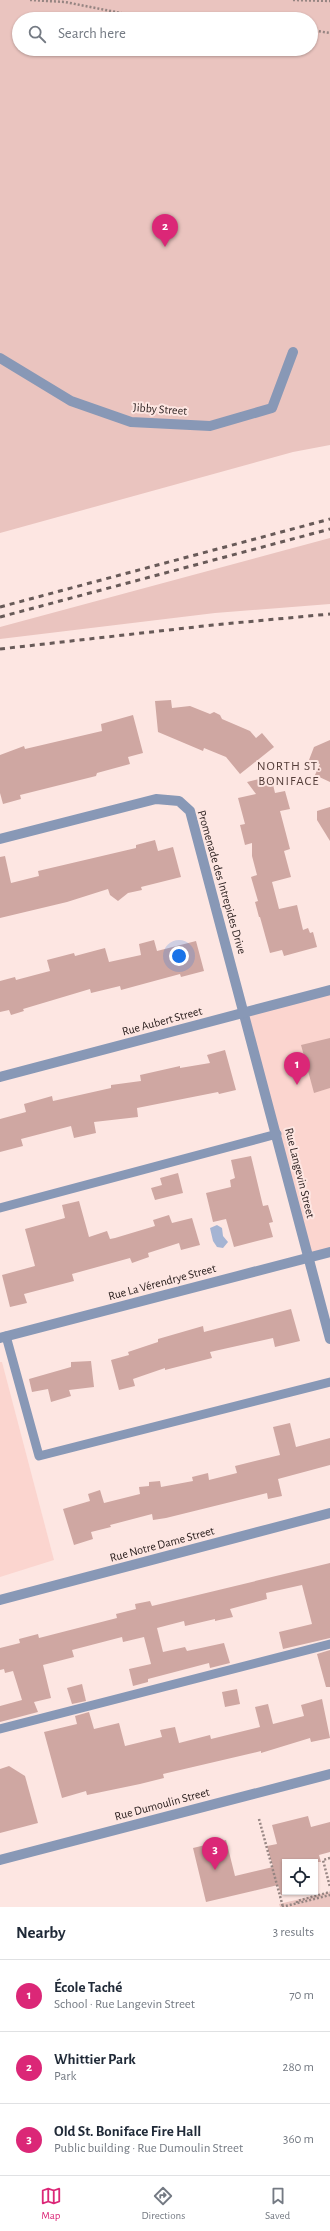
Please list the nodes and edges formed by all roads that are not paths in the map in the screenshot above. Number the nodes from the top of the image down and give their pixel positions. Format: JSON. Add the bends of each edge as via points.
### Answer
{"nodes":[{"id":1,"x":293,"y":352,"type":"dead end"},
{"id":2,"x":0,"y":358,"type":"edge"},
{"id":3,"x":0,"y":839,"type":"edge"},
{"id":4,"x":330,"y":990,"type":"edge"},
{"id":5,"x":244,"y":1012,"type":"junction"},
{"id":6,"x":0,"y":1077,"type":"edge"},
{"id":7,"x":277,"y":1134,"type":"junction"},
{"id":8,"x":0,"y":1208,"type":"edge"},
{"id":9,"x":330,"y":1252,"type":"edge"},
{"id":10,"x":308,"y":1257,"type":"junction"},
{"id":11,"x":3,"y":1337,"type":"edge"},
{"id":12,"x":330,"y":1339,"type":"edge"},
{"id":13,"x":330,"y":1382,"type":"edge"},
{"id":14,"x":330,"y":1513,"type":"edge"},
{"id":15,"x":0,"y":1600,"type":"edge"},
{"id":16,"x":330,"y":1644,"type":"edge"},
{"id":17,"x":0,"y":1729,"type":"edge"},
{"id":18,"x":330,"y":1774,"type":"edge"},
{"id":19,"x":0,"y":1860,"type":"edge"}],
"edges":[{"from":1,"to":2,"type":"street","name":"Jibby Street","via":[[272,408],[210,426],[131,422],[71,401]]},
{"from":3,"to":5,"type":"street","name":"Promenade des Intrepides Drive","via":[[148,800],[164,798],[179,801],[193,819]]},
{"from":4,"to":5,"type":"street","name":"Rue Aubert Street"},
{"from":5,"to":6,"type":"street","name":"Rue Aubert Street"},
{"from":5,"to":7,"type":"street","name":"Rue Langevin Street"},
{"from":7,"to":8,"type":"lane"},
{"from":7,"to":10,"type":"street","name":"Rue Langevin Street"},
{"from":9,"to":10,"type":"street","name":"Rue La Vérendrye Street"},
{"from":10,"to":11,"type":"street","name":"Rue La Vérendrye Street"},
{"from":10,"to":12,"type":"street","name":"Rue Langevin Street"},
{"from":11,"to":13,"type":"lane","via":[[38,1456]]},
{"from":14,"to":15,"type":"street","name":"Rue Notre Dame Street"},
{"from":16,"to":17,"type":"lane"},
{"from":18,"to":19,"type":"street","name":"Rue Dumoulin Street"}]}
